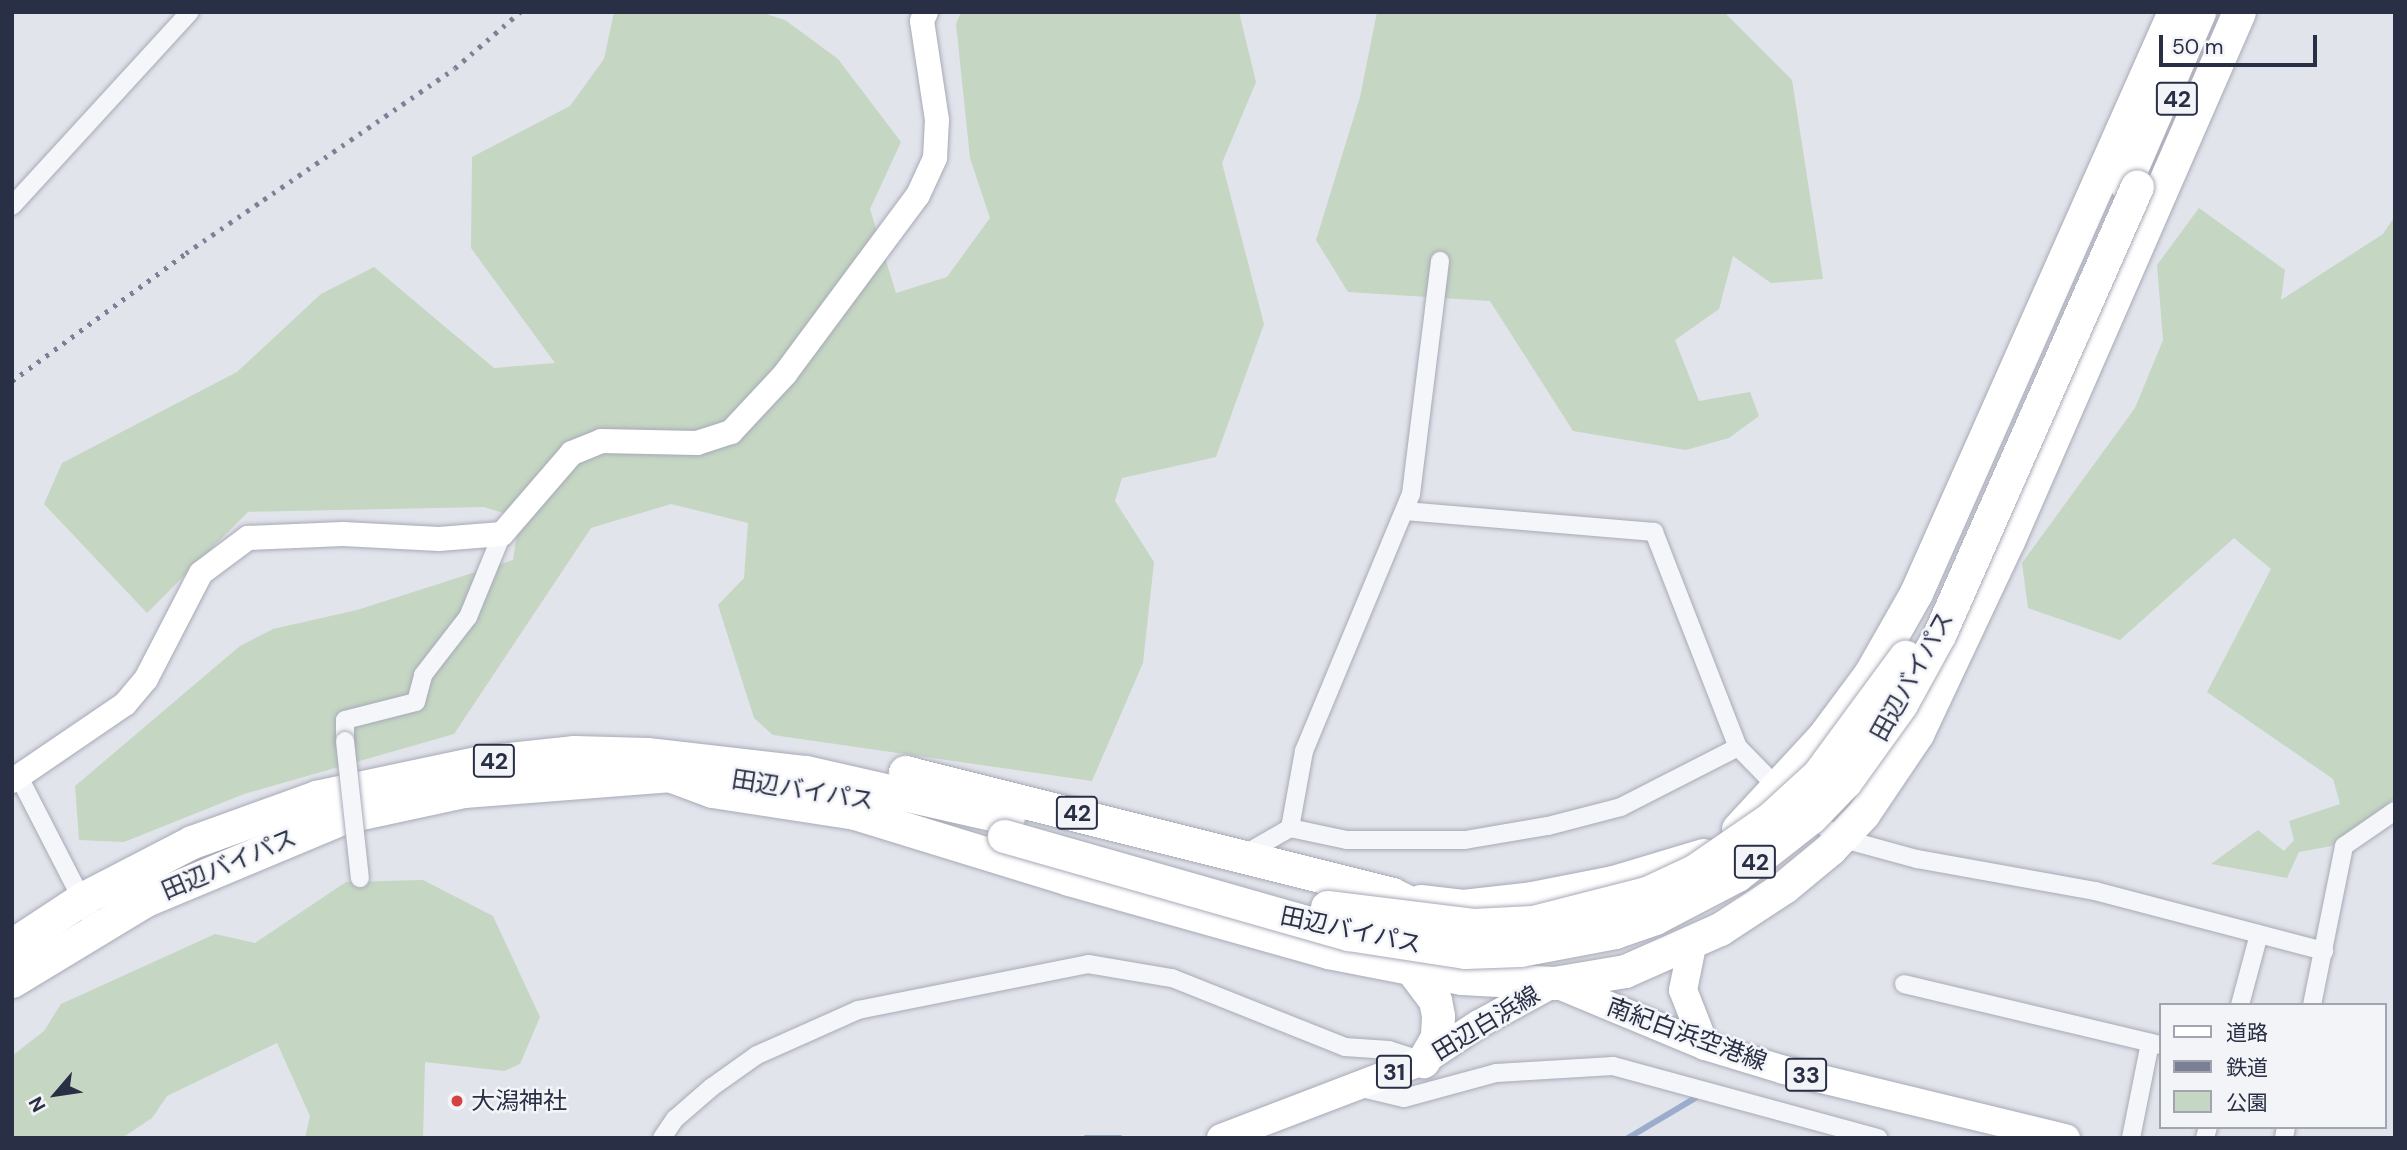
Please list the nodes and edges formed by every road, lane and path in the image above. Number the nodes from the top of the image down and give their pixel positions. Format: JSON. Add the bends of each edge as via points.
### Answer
{"nodes":[{"id":1,"x":190,"y":12,"type":"edge"},
{"id":2,"x":926,"y":12,"type":"edge"},
{"id":3,"x":2174,"y":12,"type":"edge"},
{"id":4,"x":2199,"y":12,"type":"edge"},
{"id":5,"x":2216,"y":12,"type":"edge"},
{"id":6,"x":2239,"y":12,"type":"edge"},
{"id":7,"x":2131,"y":185,"type":"junction"},
{"id":8,"x":12,"y":206,"type":"edge"},
{"id":9,"x":1440,"y":261,"type":"dead end"},
{"id":10,"x":1405,"y":511,"type":"junction"},
{"id":11,"x":502,"y":534,"type":"junction"},
{"id":12,"x":1738,"y":747,"type":"junction"},
{"id":13,"x":574,"y":752,"type":"junction"},
{"id":14,"x":661,"y":772,"type":"junction"},
{"id":15,"x":16,"y":779,"type":"edge"},
{"id":16,"x":1777,"y":788,"type":"junction"},
{"id":17,"x":2395,"y":811,"type":"edge"},
{"id":18,"x":1006,"y":827,"type":"junction"},
{"id":19,"x":1290,"y":828,"type":"junction"},
{"id":20,"x":1840,"y":838,"type":"junction"},
{"id":21,"x":1241,"y":855,"type":"junction"},
{"id":22,"x":1703,"y":855,"type":"junction"},
{"id":23,"x":360,"y":878,"type":"dead end"},
{"id":24,"x":1404,"y":899,"type":"junction"},
{"id":25,"x":89,"y":913,"type":"junction"},
{"id":26,"x":2259,"y":934,"type":"junction"},
{"id":27,"x":1693,"y":941,"type":"junction"},
{"id":28,"x":12,"y":945,"type":"edge"},
{"id":29,"x":2324,"y":951,"type":"junction"},
{"id":30,"x":1409,"y":967,"type":"junction"},
{"id":31,"x":12,"y":981,"type":"edge"},
{"id":32,"x":1554,"y":983,"type":"junction"},
{"id":33,"x":1904,"y":984,"type":"dead end"},
{"id":34,"x":2241,"y":1003,"type":"edge"},
{"id":35,"x":2312,"y":1003,"type":"edge"},
{"id":36,"x":2155,"y":1044,"type":"edge"},
{"id":37,"x":1705,"y":1046,"type":"junction"},
{"id":38,"x":1423,"y":1061,"type":"junction"},
{"id":39,"x":1356,"y":1087,"type":"junction"},
{"id":40,"x":662,"y":1138,"type":"edge"},
{"id":41,"x":1221,"y":1138,"type":"edge"},
{"id":42,"x":1878,"y":1138,"type":"edge"},
{"id":43,"x":2067,"y":1138,"type":"edge"},
{"id":44,"x":2131,"y":1138,"type":"edge"}],
"edges":[{"from":1,"to":8,"type":"street"},
{"from":2,"to":11,"type":"street","via":[[922,21],[937,120],[935,158],[918,195],[785,374],[731,432],[697,443],[601,441],[572,453]]},
{"from":3,"to":16,"type":"highway","number":"42","via":[[1916,593],[1870,674]]},
{"from":4,"to":7,"type":"highway","name":"田辺バイパス","number":"42"},
{"from":5,"to":7,"type":"highway","name":"田辺バイパス","number":"42"},
{"from":6,"to":20,"type":"highway","number":"42","via":[[2008,541],[1917,734],[1863,814]]},
{"from":7,"to":18,"type":"highway","name":"田辺バイパス","number":"42","bridge":true,"via":[[1940,633],[1901,704],[1845,782],[1811,817],[1727,881],[1655,918],[1615,932],[1520,950],[1465,951],[1348,934]]},
{"from":9,"to":10,"type":"street","via":[[1412,494]]},
{"from":10,"to":12,"type":"street","via":[[1654,532]]},
{"from":10,"to":19,"type":"street","via":[[1304,751]]},
{"from":11,"to":15,"type":"street","via":[[439,539],[343,534],[248,538],[201,573],[146,680],[125,704]]},
{"from":11,"to":23,"type":"street","bridge":true,"via":[[468,617],[423,675],[416,702],[345,720]]},
{"from":12,"to":16,"type":"street"},
{"from":12,"to":19,"type":"street","via":[[1621,807],[1548,826],[1452,840],[1347,840]]},
{"from":13,"to":18,"type":"highway","name":"田辺バイパス","number":"42","via":[[647,754],[806,772]]},
{"from":13,"to":21,"type":"highway","number":"42","via":[[642,746],[817,755],[960,783]]},
{"from":13,"to":25,"type":"highway","name":"田辺バイパス","number":"42","via":[[481,762],[316,797],[192,842]]},
{"from":14,"to":18,"type":"highway","name":"田辺バイパス","number":"42","via":[[761,781]]},
{"from":14,"to":25,"type":"highway","name":"田辺バイパス","number":"42","via":[[464,792],[347,816]]},
{"from":14,"to":30,"type":"highway","number":"42","via":[[712,792],[856,813],[1191,914],[1328,952]]},
{"from":15,"to":25,"type":"street"},
{"from":16,"to":20,"type":"street","via":[[1823,829]]},
{"from":16,"to":22,"type":"highway","number":"42","via":[[1750,820]]},
{"from":17,"to":29,"type":"street","via":[[2344,846]]},
{"from":19,"to":21,"type":"street"},
{"from":20,"to":26,"type":"street","via":[[1917,859],[2095,891]]},
{"from":20,"to":27,"type":"highway","number":"42","via":[[1784,887]]},
{"from":21,"to":24,"type":"highway","number":"42"},
{"from":22,"to":24,"type":"highway","number":"42","via":[[1613,882],[1532,898],[1463,905]]},
{"from":22,"to":32,"type":"highway","number":"42","via":[[1613,927]]},
{"from":24,"to":32,"type":"highway","number":"42"},
{"from":25,"to":28,"type":"highway","name":"田辺バイパス","number":"42"},
{"from":25,"to":31,"type":"highway","name":"田辺バイパス","number":"42"},
{"from":26,"to":29,"type":"street"},
{"from":26,"to":34,"type":"street"},
{"from":27,"to":32,"type":"highway","number":"42","via":[[1625,971]]},
{"from":27,"to":37,"type":"main road","via":[[1683,990]]},
{"from":29,"to":35,"type":"street"},
{"from":30,"to":32,"type":"highway","number":"42","via":[[1462,978]]},
{"from":30,"to":38,"type":"highway","via":[[1435,1000],[1438,1016],[1437,1037]]},
{"from":32,"to":37,"type":"main road","name":"南紀白浜空港線","number":"33"},
{"from":32,"to":38,"type":"main road","name":"田辺白浜線","number":"31"},
{"from":33,"to":36,"type":"street"},
{"from":36,"to":44,"type":"street"},
{"from":37,"to":43,"type":"main road","name":"南紀白浜空港線","number":"33"},
{"from":38,"to":39,"type":"main road","name":"田辺白浜線","number":"31"},
{"from":38,"to":40,"type":"street","via":[[1389,1050],[1345,1047],[1172,978],[1088,964],[858,1010],[757,1055],[675,1119]]},
{"from":39,"to":41,"type":"main road","name":"田辺白浜線","number":"31"},
{"from":39,"to":42,"type":"street","via":[[1404,1098],[1496,1073],[1613,1066]]}]}
